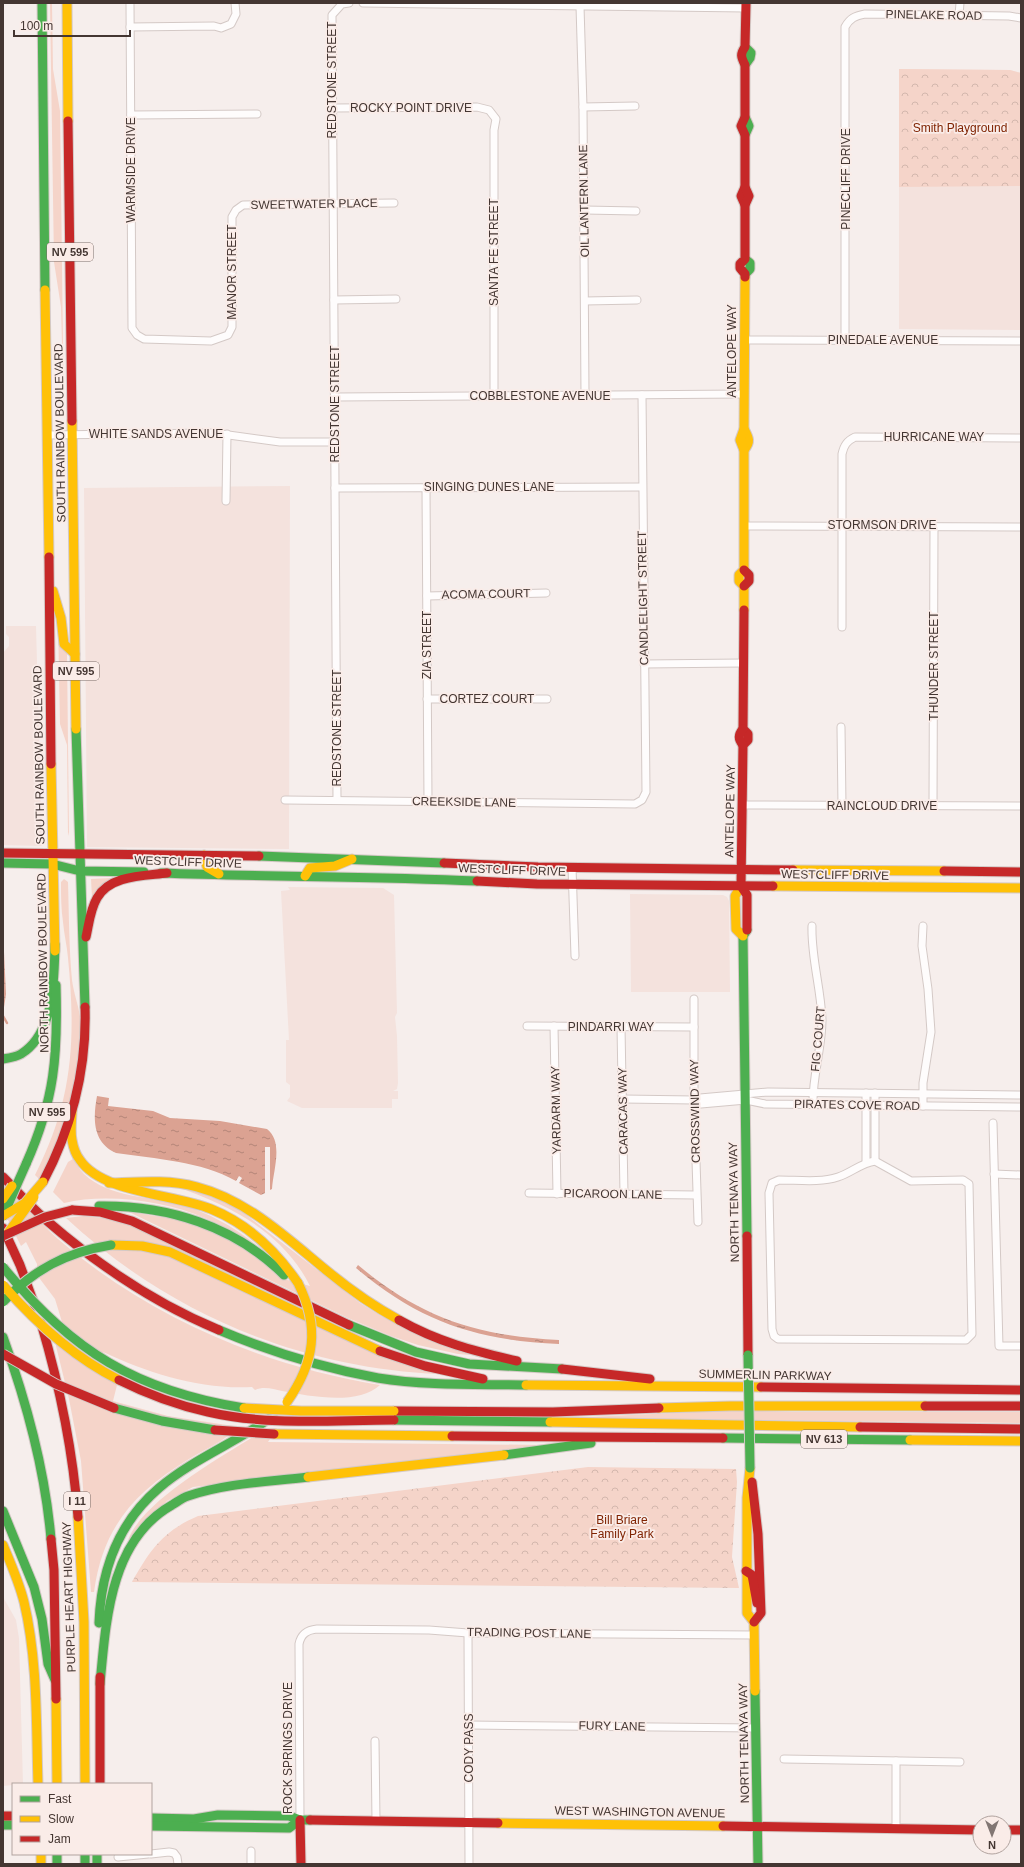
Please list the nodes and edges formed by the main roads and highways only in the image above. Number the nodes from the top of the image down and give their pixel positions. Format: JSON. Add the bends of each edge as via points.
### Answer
{"nodes":[{"id":1,"x":42,"y":3,"type":"edge"},
{"id":2,"x":67,"y":3,"type":"edge"},
{"id":3,"x":746,"y":5,"type":"edge"},
{"id":4,"x":49,"y":577,"type":"junction"},
{"id":5,"x":75,"y":654,"type":"junction"},
{"id":6,"x":3,"y":853,"type":"edge"},
{"id":7,"x":204,"y":855,"type":"junction"},
{"id":8,"x":52,"y":858,"type":"junction"},
{"id":9,"x":355,"y":858,"type":"junction"},
{"id":10,"x":406,"y":860,"type":"junction"},
{"id":11,"x":79,"y":862,"type":"junction"},
{"id":12,"x":3,"y":863,"type":"edge"},
{"id":13,"x":1021,"y":872,"type":"edge"},
{"id":14,"x":167,"y":873,"type":"junction"},
{"id":15,"x":221,"y":875,"type":"junction"},
{"id":16,"x":305,"y":876,"type":"junction"},
{"id":17,"x":741,"y":877,"type":"junction"},
{"id":18,"x":405,"y":878,"type":"junction"},
{"id":19,"x":1021,"y":888,"type":"edge"},
{"id":20,"x":55,"y":944,"type":"junction"},
{"id":21,"x":84,"y":949,"type":"junction"},
{"id":22,"x":3,"y":1059,"type":"edge"},
{"id":23,"x":72,"y":1110,"type":"junction"},
{"id":24,"x":26,"y":1164,"type":"junction"},
{"id":25,"x":3,"y":1177,"type":"edge"},
{"id":26,"x":43,"y":1182,"type":"junction"},
{"id":27,"x":109,"y":1183,"type":"junction"},
{"id":28,"x":3,"y":1200,"type":"edge"},
{"id":29,"x":72,"y":1210,"type":"junction"},
{"id":30,"x":3,"y":1216,"type":"edge"},
{"id":31,"x":4,"y":1234,"type":"edge"},
{"id":32,"x":3,"y":1267,"type":"edge"},
{"id":33,"x":298,"y":1283,"type":"junction"},
{"id":34,"x":3,"y":1285,"type":"edge"},
{"id":35,"x":3,"y":1302,"type":"edge"},
{"id":36,"x":3,"y":1337,"type":"edge"},
{"id":37,"x":3,"y":1354,"type":"edge"},
{"id":38,"x":551,"y":1368,"type":"junction"},
{"id":39,"x":509,"y":1384,"type":"junction"},
{"id":40,"x":724,"y":1387,"type":"junction"},
{"id":41,"x":1021,"y":1390,"type":"edge"},
{"id":42,"x":1021,"y":1406,"type":"edge"},
{"id":43,"x":394,"y":1416,"type":"junction"},
{"id":44,"x":1021,"y":1429,"type":"edge"},
{"id":45,"x":627,"y":1437,"type":"junction"},
{"id":46,"x":1021,"y":1441,"type":"edge"},
{"id":47,"x":751,"y":1498,"type":"junction"},
{"id":48,"x":3,"y":1511,"type":"edge"},
{"id":49,"x":747,"y":1515,"type":"junction"},
{"id":50,"x":3,"y":1545,"type":"edge"},
{"id":51,"x":760,"y":1570,"type":"junction"},
{"id":52,"x":746,"y":1571,"type":"junction"},
{"id":53,"x":761,"y":1613,"type":"junction"},
{"id":54,"x":754,"y":1622,"type":"junction"},
{"id":55,"x":56,"y":1681,"type":"junction"},
{"id":56,"x":100,"y":1684,"type":"junction"},
{"id":57,"x":38,"y":1783,"type":"edge"},
{"id":58,"x":57,"y":1783,"type":"edge"},
{"id":59,"x":85,"y":1783,"type":"edge"},
{"id":60,"x":100,"y":1783,"type":"edge"},
{"id":61,"x":152,"y":1818,"type":"edge"},
{"id":62,"x":300,"y":1820,"type":"junction"},
{"id":63,"x":152,"y":1826,"type":"edge"},
{"id":64,"x":757,"y":1826,"type":"junction"},
{"id":65,"x":972,"y":1830,"type":"edge"},
{"id":66,"x":301,"y":1864,"type":"edge"},
{"id":67,"x":758,"y":1864,"type":"edge"}],
"edges":[{"from":1,"to":4,"type":"main road","name":"SOUTH RAINBOW BOULEVARD","number":"NV 595"},
{"from":2,"to":5,"type":"main road","name":"SOUTH RAINBOW BOULEVARD","number":"NV 595"},
{"from":3,"to":17,"type":"main road","name":"ANTELOPE WAY","via":[[746,47],[750,58],[745,65],[745,117],[750,129],[745,135],[745,187],[740,198],[745,205],[745,259],[750,263],[750,268],[745,274],[744,340],[744,429],[749,436],[749,444],[744,450],[744,570],[749,575],[749,581],[744,586],[743,729],[748,734],[748,740],[743,745]]},
{"from":4,"to":5,"type":"main road","via":[[62,622],[62,640]]},
{"from":4,"to":8,"type":"main road","name":"SOUTH RAINBOW BOULEVARD","number":"NV 595"},
{"from":5,"to":11,"type":"main road","name":"SOUTH RAINBOW BOULEVARD","number":"NV 595"},
{"from":6,"to":8,"type":"main road","name":"WESTCLIFF DRIVE"},
{"from":7,"to":9,"type":"main road","name":"WESTCLIFF DRIVE"},
{"from":7,"to":11,"type":"main road","name":"WESTCLIFF DRIVE"},
{"from":7,"to":15,"type":"main road","via":[[207,866]]},
{"from":8,"to":11,"type":"main road","name":"WESTCLIFF DRIVE"},
{"from":8,"to":11,"type":"main road","name":"WESTCLIFF DRIVE"},
{"from":8,"to":12,"type":"main road","name":"WESTCLIFF DRIVE"},
{"from":8,"to":20,"type":"main road","name":"NORTH RAINBOW BOULEVARD","number":"NV 595"},
{"from":9,"to":10,"type":"main road","name":"WESTCLIFF DRIVE"},
{"from":9,"to":16,"type":"main road","via":[[338,866],[310,868]]},
{"from":10,"to":17,"type":"main road","name":"WESTCLIFF DRIVE"},
{"from":10,"to":18,"type":"main road"},
{"from":11,"to":14,"type":"main road","name":"WESTCLIFF DRIVE"},
{"from":11,"to":21,"type":"main road","number":"NV 595"},
{"from":13,"to":17,"type":"main road","name":"WESTCLIFF DRIVE"},
{"from":14,"to":15,"type":"main road","name":"WESTCLIFF DRIVE"},
{"from":14,"to":21,"type":"main road","via":[[120,881],[104,889],[95,903]]},
{"from":15,"to":16,"type":"main road","name":"WESTCLIFF DRIVE"},
{"from":16,"to":18,"type":"main road","name":"WESTCLIFF DRIVE"},
{"from":17,"to":18,"type":"main road","name":"WESTCLIFF DRIVE","via":[[572,884]]},
{"from":17,"to":19,"type":"main road","name":"WESTCLIFF DRIVE"},
{"from":17,"to":47,"type":"main road","name":"NORTH TENAYA WAY","bridge":true,"via":[[747,895],[747,930],[743,936]]},
{"from":20,"to":22,"type":"main road","via":[[53,985],[40,1035],[23,1053]]},
{"from":20,"to":24,"type":"main road","name":"NORTH RAINBOW BOULEVARD","number":"NV 595","via":[[58,1037],[56,1068],[44,1120]]},
{"from":21,"to":23,"type":"main road","number":"NV 595","via":[[86,1039],[81,1076]]},
{"from":23,"to":26,"type":"main road","number":"NV 595","via":[[63,1141]]},
{"from":23,"to":27,"type":"main road","via":[[71,1138],[76,1154],[82,1164]]},
{"from":24,"to":28,"type":"main road","name":"NORTH RAINBOW BOULEVARD","number":"NV 595","bridge":true},
{"from":24,"to":30,"type":"main road","bridge":true},
{"from":25,"to":39,"type":"main road","via":[[44,1217],[112,1270],[172,1308],[230,1335],[304,1361],[373,1377],[430,1384]]},
{"from":26,"to":30,"type":"main road","bridge":true,"via":[[25,1203]]},
{"from":26,"to":31,"type":"main road","number":"NV 595","bridge":true,"via":[[22,1216]]},
{"from":27,"to":33,"type":"main road","via":[[185,1200],[225,1215],[266,1244],[286,1265]]},
{"from":27,"to":38,"type":"main road","via":[[178,1183],[218,1194],[252,1213],[356,1293],[398,1320],[471,1351]]},
{"from":29,"to":31,"type":"main road","bridge":true,"via":[[45,1217]]},
{"from":29,"to":33,"type":"main road","via":[[107,1206],[129,1207],[190,1219],[246,1244],[265,1257],[285,1276]]},
{"from":29,"to":38,"type":"main road","via":[[100,1212],[128,1219],[357,1329],[402,1347],[469,1364]]},
{"from":31,"to":59,"type":"main road","name":"PURPLE HEART HIGHWAY","number":"I 11","via":[[20,1265],[42,1328],[58,1388],[71,1456],[78,1507],[83,1582]]},
{"from":32,"to":43,"type":"main road","bridge":true,"via":[[34,1304],[72,1339],[115,1367],[162,1388],[201,1400],[247,1408]]},
{"from":33,"to":56,"type":"main road","bridge":true,"via":[[309,1311],[312,1345],[305,1374],[296,1390],[263,1423],[165,1483],[122,1530],[108,1563],[101,1591]]},
{"from":34,"to":43,"type":"main road","bridge":true,"via":[[36,1322],[76,1354],[122,1382],[160,1399],[204,1411],[269,1420]]},
{"from":35,"to":39,"type":"main road","bridge":true,"via":[[24,1280],[48,1264],[80,1251],[111,1245],[142,1246],[170,1252],[384,1353],[433,1368]]},
{"from":36,"to":55,"type":"main road","name":"PURPLE HEART HIGHWAY","number":"I 11","via":[[30,1418],[46,1494],[54,1570]]},
{"from":37,"to":45,"type":"main road","bridge":true,"via":[[56,1384],[114,1408],[162,1421],[215,1430],[274,1434]]},
{"from":38,"to":40,"type":"main road"},
{"from":39,"to":40,"type":"main road","name":"SUMMERLIN PARKWAY"},
{"from":40,"to":41,"type":"main road","name":"SUMMERLIN PARKWAY"},
{"from":42,"to":43,"type":"main road","via":[[732,1406]]},
{"from":43,"to":44,"type":"main road"},
{"from":45,"to":46,"type":"main road","number":"NV 613"},
{"from":45,"to":56,"type":"main road","via":[[544,1450],[222,1487],[181,1499],[165,1508],[146,1525],[122,1560],[107,1611]]},
{"from":47,"to":49,"type":"main road","name":"NORTH TENAYA WAY"},
{"from":47,"to":51,"type":"main road","name":"NORTH TENAYA WAY"},
{"from":48,"to":55,"type":"main road","via":[[33,1582],[43,1624],[48,1671]]},
{"from":49,"to":51,"type":"main road","via":[[752,1533],[753,1564],[756,1570]]},
{"from":49,"to":52,"type":"main road","name":"NORTH TENAYA WAY"},
{"from":50,"to":57,"type":"main road","via":[[19,1582],[31,1633]]},
{"from":51,"to":53,"type":"main road","name":"NORTH TENAYA WAY"},
{"from":52,"to":53,"type":"main road","via":[[752,1575]]},
{"from":52,"to":54,"type":"main road","name":"NORTH TENAYA WAY","via":[[747,1613]]},
{"from":53,"to":54,"type":"main road"},
{"from":54,"to":64,"type":"main road","name":"NORTH TENAYA WAY"},
{"from":55,"to":58,"type":"main road","name":"PURPLE HEART HIGHWAY","number":"I 11"},
{"from":56,"to":60,"type":"main road"},
{"from":61,"to":62,"type":"main road","name":"WEST WASHINGTON AVENUE","via":[[218,1815],[289,1816]]},
{"from":62,"to":63,"type":"main road","name":"WEST WASHINGTON AVENUE","via":[[289,1828]]},
{"from":62,"to":64,"type":"main road","name":"WEST WASHINGTON AVENUE"},
{"from":62,"to":66,"type":"main road","name":"ROCK SPRINGS DRIVE"},
{"from":64,"to":65,"type":"main road","name":"WEST WASHINGTON AVENUE"},
{"from":64,"to":67,"type":"main road","name":"NORTH TENAYA WAY"}]}
